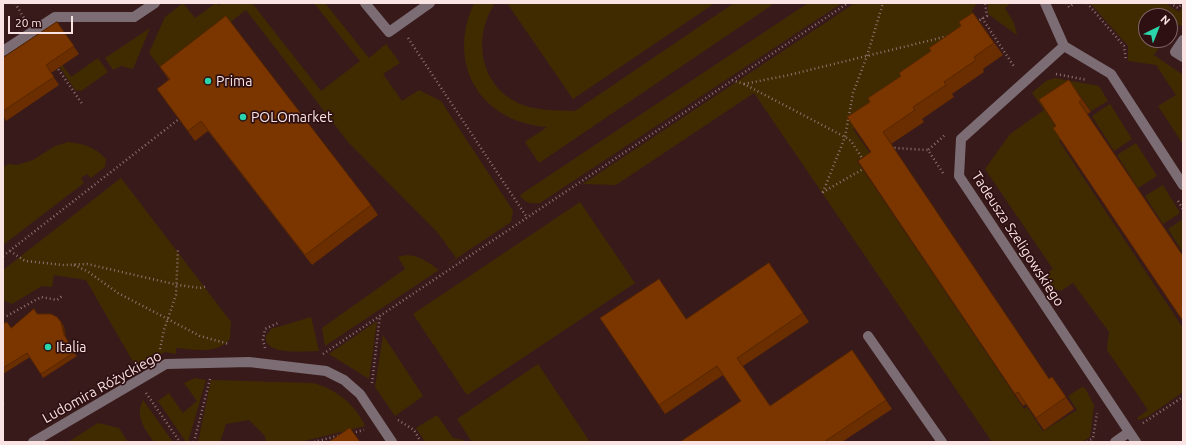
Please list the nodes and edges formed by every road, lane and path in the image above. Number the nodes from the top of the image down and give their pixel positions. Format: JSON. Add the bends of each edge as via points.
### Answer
{"nodes":[{"id":1,"x":15,"y":3,"type":"edge"},
{"id":2,"x":155,"y":3,"type":"edge"},
{"id":3,"x":366,"y":3,"type":"edge"},
{"id":4,"x":430,"y":3,"type":"edge"},
{"id":5,"x":848,"y":3,"type":"edge"},
{"id":6,"x":883,"y":3,"type":"edge"},
{"id":7,"x":985,"y":3,"type":"edge"},
{"id":8,"x":1045,"y":3,"type":"edge"},
{"id":9,"x":1066,"y":3,"type":"edge"},
{"id":10,"x":1075,"y":3,"type":"edge"},
{"id":11,"x":1087,"y":3,"type":"edge"},
{"id":12,"x":1170,"y":3,"type":"edge"},
{"id":13,"x":1183,"y":3,"type":"edge"},
{"id":14,"x":26,"y":20,"type":"dead end"},
{"id":15,"x":399,"y":25,"type":"junction"},
{"id":16,"x":971,"y":26,"type":"edge"},
{"id":17,"x":952,"y":35,"type":"edge"},
{"id":18,"x":1183,"y":40,"type":"edge"},
{"id":19,"x":1064,"y":46,"type":"junction"},
{"id":20,"x":3,"y":51,"type":"edge"},
{"id":21,"x":868,"y":56,"type":"junction"},
{"id":22,"x":1183,"y":57,"type":"edge"},
{"id":23,"x":53,"y":61,"type":"edge"},
{"id":24,"x":1126,"y":61,"type":"dead end"},
{"id":25,"x":1051,"y":75,"type":"dead end"},
{"id":26,"x":732,"y":80,"type":"junction"},
{"id":27,"x":1092,"y":81,"type":"dead end"},
{"id":28,"x":744,"y":84,"type":"junction"},
{"id":29,"x":83,"y":105,"type":"dead end"},
{"id":30,"x":179,"y":120,"type":"edge"},
{"id":31,"x":845,"y":137,"type":"junction"},
{"id":32,"x":928,"y":150,"type":"dead end"},
{"id":33,"x":889,"y":152,"type":"edge"},
{"id":34,"x":1183,"y":185,"type":"edge"},
{"id":35,"x":1175,"y":196,"type":"dead end"},
{"id":36,"x":1183,"y":209,"type":"edge"},
{"id":37,"x":526,"y":216,"type":"junction"},
{"id":38,"x":178,"y":248,"type":"dead end"},
{"id":39,"x":10,"y":251,"type":"junction"},
{"id":40,"x":3,"y":256,"type":"edge"},
{"id":41,"x":74,"y":264,"type":"junction"},
{"id":42,"x":178,"y":285,"type":"junction"},
{"id":43,"x":206,"y":286,"type":"dead end"},
{"id":44,"x":62,"y":296,"type":"dead end"},
{"id":45,"x":380,"y":315,"type":"junction"},
{"id":46,"x":3,"y":317,"type":"edge"},
{"id":47,"x":168,"y":319,"type":"junction"},
{"id":48,"x":868,"y":336,"type":"dead end"},
{"id":49,"x":229,"y":344,"type":"dead end"},
{"id":50,"x":160,"y":355,"type":"dead end"},
{"id":51,"x":321,"y":355,"type":"dead end"},
{"id":52,"x":202,"y":377,"type":"dead end"},
{"id":53,"x":210,"y":378,"type":"junction"},
{"id":54,"x":218,"y":378,"type":"dead end"},
{"id":55,"x":372,"y":388,"type":"dead end"},
{"id":56,"x":145,"y":393,"type":"dead end"},
{"id":57,"x":1183,"y":397,"type":"edge"},
{"id":58,"x":370,"y":428,"type":"dead end"},
{"id":59,"x":414,"y":430,"type":"dead end"},
{"id":60,"x":1129,"y":432,"type":"junction"},
{"id":61,"x":349,"y":433,"type":"edge"},
{"id":62,"x":342,"y":435,"type":"edge"},
{"id":63,"x":33,"y":442,"type":"edge"},
{"id":64,"x":180,"y":442,"type":"edge"},
{"id":65,"x":194,"y":442,"type":"edge"},
{"id":66,"x":314,"y":442,"type":"edge"},
{"id":67,"x":392,"y":442,"type":"edge"},
{"id":68,"x":421,"y":442,"type":"edge"},
{"id":69,"x":942,"y":442,"type":"edge"},
{"id":70,"x":1115,"y":442,"type":"edge"},
{"id":71,"x":1136,"y":442,"type":"edge"}],
"edges":[{"from":1,"to":14,"type":"path"},
{"from":2,"to":20,"type":"street","via":[[134,18],[55,17]]},
{"from":3,"to":15,"type":"street","via":[[389,32]]},
{"from":4,"to":15,"type":"street"},
{"from":5,"to":26,"type":"path"},
{"from":6,"to":21,"type":"path"},
{"from":7,"to":16,"type":"path","via":[[987,16]]},
{"from":8,"to":19,"type":"street"},
{"from":9,"to":10,"type":"path","via":[[1069,7]]},
{"from":11,"to":24,"type":"path","via":[[1124,46]]},
{"from":12,"to":13,"type":"path","via":[[1178,8]]},
{"from":15,"to":37,"type":"path"},
{"from":17,"to":21,"type":"path"},
{"from":18,"to":22,"type":"street","via":[[1175,52]]},
{"from":19,"to":34,"type":"street","via":[[1111,74]]},
{"from":19,"to":60,"type":"street","name":"Tadeusza Szeligowskiego","via":[[961,139],[959,176]]},
{"from":21,"to":28,"type":"path"},
{"from":21,"to":31,"type":"path","via":[[853,93]]},
{"from":23,"to":29,"type":"path"},
{"from":25,"to":27,"type":"path"},
{"from":26,"to":28,"type":"path"},
{"from":26,"to":37,"type":"path"},
{"from":28,"to":31,"type":"path"},
{"from":30,"to":39,"type":"path"},
{"from":31,"to":31,"type":"path","via":[[868,166],[823,192]]},
{"from":32,"to":33,"type":"path","via":[[895,148]]},
{"from":35,"to":36,"type":"path"},
{"from":37,"to":45,"type":"path"},
{"from":38,"to":42,"type":"path"},
{"from":39,"to":40,"type":"path"},
{"from":39,"to":41,"type":"path","via":[[25,261],[40,264]]},
{"from":41,"to":42,"type":"path","via":[[87,264]]},
{"from":41,"to":47,"type":"path","via":[[118,293]]},
{"from":42,"to":43,"type":"path","via":[[200,288]]},
{"from":42,"to":47,"type":"path"},
{"from":44,"to":46,"type":"path","via":[[57,300],[41,297]]},
{"from":45,"to":51,"type":"path"},
{"from":45,"to":55,"type":"path"},
{"from":47,"to":49,"type":"path","via":[[200,336]]},
{"from":47,"to":50,"type":"path"},
{"from":48,"to":69,"type":"street"},
{"from":52,"to":53,"type":"path"},
{"from":53,"to":54,"type":"path"},
{"from":53,"to":65,"type":"path"},
{"from":56,"to":64,"type":"path"},
{"from":57,"to":60,"type":"path"},
{"from":58,"to":61,"type":"path"},
{"from":59,"to":68,"type":"path"},
{"from":60,"to":70,"type":"street"},
{"from":60,"to":71,"type":"street","name":"Tadeusza Szeligowskiego"},
{"from":62,"to":66,"type":"path"},
{"from":63,"to":67,"type":"street","name":"Ludomira Różyckiego","via":[[166,364],[249,362],[326,371],[344,380],[360,394]]}]}
